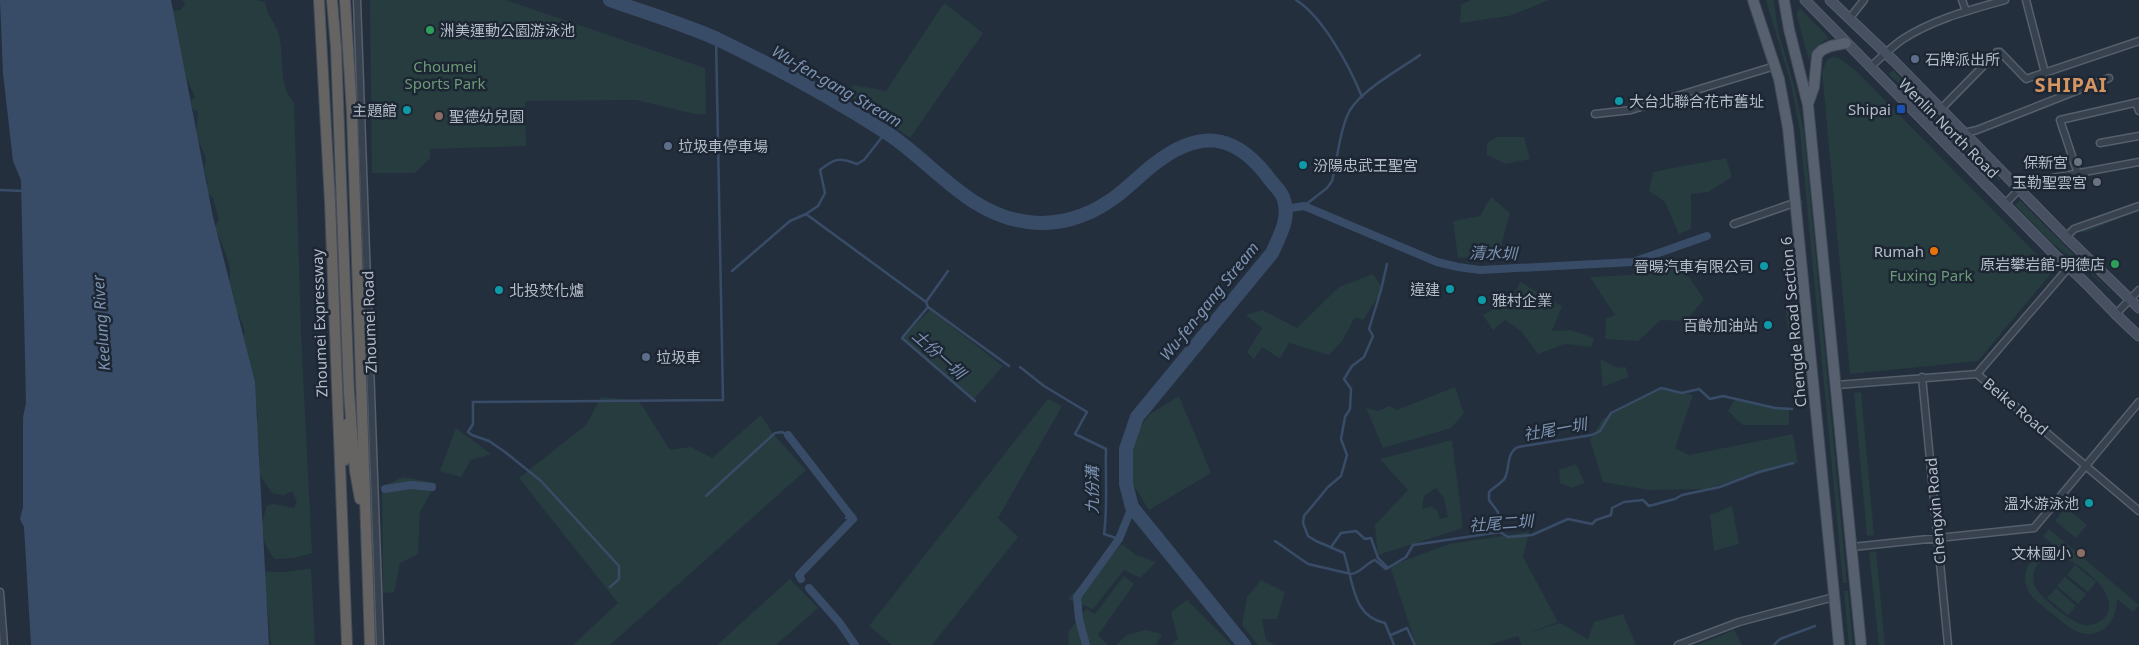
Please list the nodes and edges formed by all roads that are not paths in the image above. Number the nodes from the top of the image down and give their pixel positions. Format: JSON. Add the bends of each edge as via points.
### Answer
{"nodes":[{"id":1,"x":319,"y":0,"type":"edge"},
{"id":2,"x":332,"y":0,"type":"edge"},
{"id":3,"x":345,"y":0,"type":"edge"},
{"id":4,"x":357,"y":0,"type":"edge"},
{"id":5,"x":1752,"y":0,"type":"edge"},
{"id":6,"x":1784,"y":0,"type":"edge"},
{"id":7,"x":1805,"y":0,"type":"edge"},
{"id":8,"x":1830,"y":0,"type":"edge"},
{"id":9,"x":1962,"y":0,"type":"edge"},
{"id":10,"x":2005,"y":0,"type":"edge"},
{"id":11,"x":2026,"y":0,"type":"edge"},
{"id":12,"x":1864,"y":1,"type":"edge"},
{"id":13,"x":1966,"y":11,"type":"junction"},
{"id":14,"x":1849,"y":19,"type":"junction"},
{"id":15,"x":2139,"y":42,"type":"edge"},
{"id":16,"x":1846,"y":43,"type":"junction"},
{"id":17,"x":1886,"y":53,"type":"junction"},
{"id":18,"x":1775,"y":66,"type":"junction"},
{"id":19,"x":1870,"y":67,"type":"junction"},
{"id":20,"x":2045,"y":73,"type":"junction"},
{"id":21,"x":2109,"y":78,"type":"dead end"},
{"id":22,"x":2137,"y":103,"type":"edge"},
{"id":23,"x":1808,"y":105,"type":"junction"},
{"id":24,"x":1941,"y":109,"type":"junction"},
{"id":25,"x":2139,"y":111,"type":"edge"},
{"id":26,"x":1595,"y":114,"type":"dead end"},
{"id":27,"x":1964,"y":132,"type":"junction"},
{"id":28,"x":2139,"y":136,"type":"edge"},
{"id":29,"x":2100,"y":143,"type":"dead end"},
{"id":30,"x":1949,"y":147,"type":"junction"},
{"id":31,"x":2139,"y":162,"type":"edge"},
{"id":32,"x":2078,"y":174,"type":"junction"},
{"id":33,"x":2020,"y":189,"type":"junction"},
{"id":34,"x":1797,"y":202,"type":"junction"},
{"id":35,"x":2005,"y":204,"type":"junction"},
{"id":36,"x":2139,"y":206,"type":"edge"},
{"id":37,"x":1734,"y":224,"type":"dead end"},
{"id":38,"x":2066,"y":236,"type":"junction"},
{"id":39,"x":2069,"y":267,"type":"junction"},
{"id":40,"x":2139,"y":290,"type":"edge"},
{"id":41,"x":2130,"y":300,"type":"junction"},
{"id":42,"x":2139,"y":308,"type":"edge"},
{"id":43,"x":2115,"y":315,"type":"junction"},
{"id":44,"x":2139,"y":336,"type":"edge"},
{"id":45,"x":1977,"y":374,"type":"junction"},
{"id":46,"x":1922,"y":377,"type":"junction"},
{"id":47,"x":1837,"y":385,"type":"junction"},
{"id":48,"x":349,"y":393,"type":"junction"},
{"id":49,"x":2139,"y":402,"type":"edge"},
{"id":50,"x":2086,"y":465,"type":"junction"},
{"id":51,"x":342,"y":501,"type":"junction"},
{"id":52,"x":2139,"y":511,"type":"edge"},
{"id":53,"x":366,"y":534,"type":"junction"},
{"id":54,"x":1937,"y":538,"type":"junction"},
{"id":55,"x":1852,"y":547,"type":"junction"},
{"id":56,"x":0,"y":592,"type":"edge"},
{"id":57,"x":1834,"y":597,"type":"junction"},
{"id":58,"x":348,"y":643,"type":"edge"},
{"id":59,"x":373,"y":644,"type":"edge"},
{"id":60,"x":4,"y":645,"type":"edge"},
{"id":61,"x":1678,"y":645,"type":"edge"},
{"id":62,"x":1839,"y":645,"type":"edge"},
{"id":63,"x":1862,"y":645,"type":"edge"},
{"id":64,"x":1948,"y":645,"type":"edge"}],
"edges":[{"from":1,"to":51,"type":"highway","name":"Zhoumei Expressway"},
{"from":2,"to":48,"type":"highway"},
{"from":3,"to":53,"type":"highway"},
{"from":4,"to":59,"type":"street","name":"Zhoumei Road"},
{"from":5,"to":18,"type":"main road","name":"Chengde Road Section 6"},
{"from":6,"to":23,"type":"main road"},
{"from":7,"to":16,"type":"main road","name":"Wenlin North Road"},
{"from":8,"to":14,"type":"main road","name":"Wenlin North Road"},
{"from":9,"to":13,"type":"street"},
{"from":10,"to":13,"type":"street"},
{"from":11,"to":20,"type":"street"},
{"from":12,"to":14,"type":"street"},
{"from":13,"to":17,"type":"street","via":[[1928,25]]},
{"from":14,"to":17,"type":"main road","name":"Wenlin North Road"},
{"from":15,"to":20,"type":"street"},
{"from":16,"to":19,"type":"main road","name":"Wenlin North Road"},
{"from":16,"to":23,"type":"main road","via":[[1822,50],[1817,56],[1814,87]]},
{"from":17,"to":19,"type":"street"},
{"from":17,"to":24,"type":"main road","name":"Wenlin North Road"},
{"from":18,"to":26,"type":"street","via":[[1631,110]]},
{"from":18,"to":34,"type":"main road","name":"Chengde Road Section 6","via":[[1788,128]]},
{"from":19,"to":30,"type":"main road","name":"Wenlin North Road"},
{"from":20,"to":24,"type":"street","via":[[2026,79],[1997,52]]},
{"from":21,"to":27,"type":"street","via":[[1977,130]]},
{"from":22,"to":25,"type":"street"},
{"from":22,"to":32,"type":"street","via":[[2060,120]]},
{"from":23,"to":47,"type":"main road"},
{"from":24,"to":27,"type":"main road","name":"Wenlin North Road"},
{"from":27,"to":30,"type":"street"},
{"from":27,"to":33,"type":"main road","name":"Wenlin North Road"},
{"from":28,"to":29,"type":"street"},
{"from":30,"to":35,"type":"main road","name":"Wenlin North Road"},
{"from":31,"to":32,"type":"street"},
{"from":32,"to":33,"type":"street","via":[[2025,183]]},
{"from":33,"to":35,"type":"street"},
{"from":33,"to":38,"type":"main road","name":"Wenlin North Road"},
{"from":34,"to":37,"type":"street"},
{"from":34,"to":57,"type":"main road","name":"Chengde Road Section 6"},
{"from":35,"to":39,"type":"main road","name":"Wenlin North Road"},
{"from":36,"to":38,"type":"street","via":[[2074,229]]},
{"from":38,"to":41,"type":"main road","name":"Wenlin North Road"},
{"from":39,"to":43,"type":"main road","name":"Wenlin North Road"},
{"from":39,"to":45,"type":"street"},
{"from":40,"to":41,"type":"street"},
{"from":41,"to":42,"type":"main road","name":"Wenlin North Road"},
{"from":41,"to":43,"type":"street"},
{"from":43,"to":44,"type":"main road","name":"Wenlin North Road"},
{"from":45,"to":46,"type":"street","name":"Beike Road"},
{"from":45,"to":50,"type":"street","name":"Beike Road"},
{"from":46,"to":47,"type":"street","name":"Beike Road"},
{"from":46,"to":54,"type":"street","name":"Chengxin Road"},
{"from":47,"to":55,"type":"main road"},
{"from":48,"to":51,"type":"highway"},
{"from":48,"to":53,"type":"highway","via":[[355,471]]},
{"from":49,"to":50,"type":"street"},
{"from":50,"to":52,"type":"street","name":"Beike Road"},
{"from":50,"to":54,"type":"street","via":[[2034,528]]},
{"from":51,"to":58,"type":"highway","name":"Zhoumei Expressway"},
{"from":53,"to":59,"type":"highway"},
{"from":54,"to":55,"type":"street"},
{"from":54,"to":64,"type":"street","name":"Chengxin Road"},
{"from":55,"to":63,"type":"main road"},
{"from":56,"to":60,"type":"street"},
{"from":57,"to":61,"type":"street","via":[[1739,622]]},
{"from":57,"to":62,"type":"main road","name":"Chengde Road Section 6"}]}
